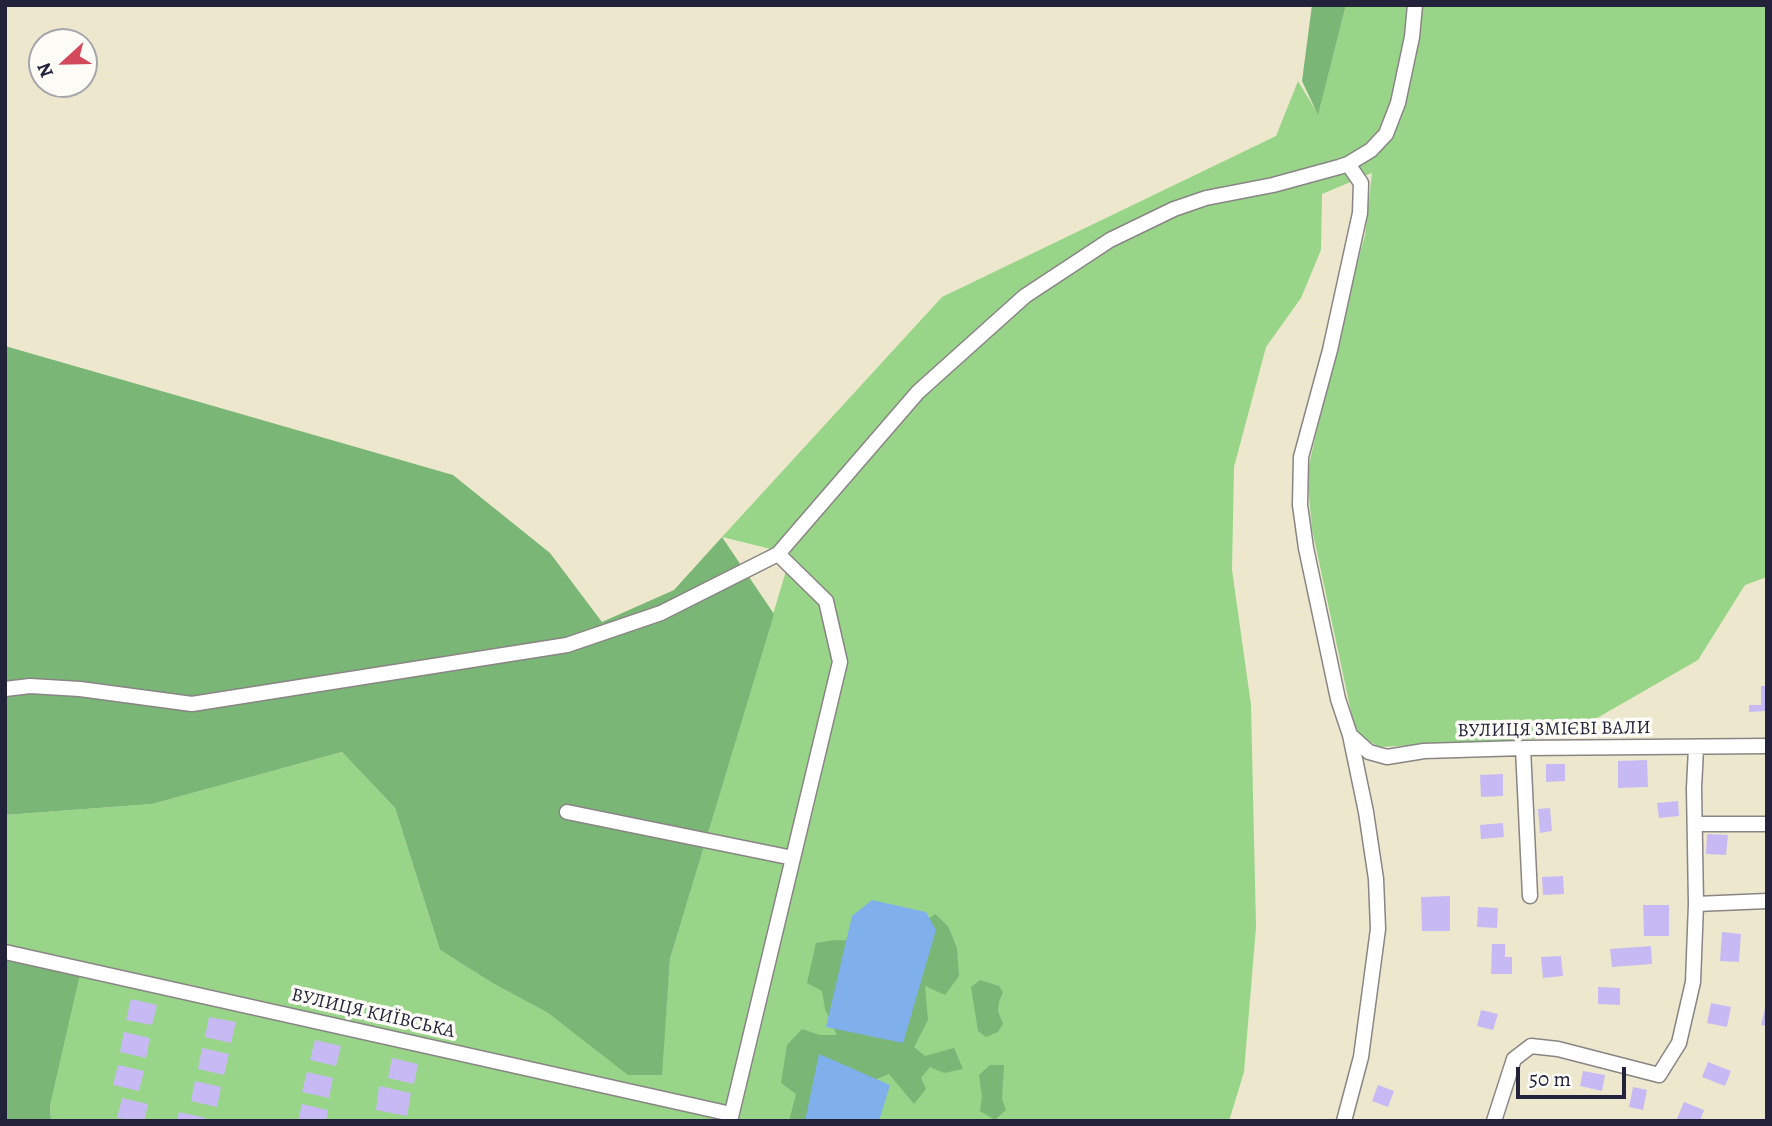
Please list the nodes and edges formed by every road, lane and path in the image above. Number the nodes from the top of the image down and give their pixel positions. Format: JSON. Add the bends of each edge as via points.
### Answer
{"nodes":[{"id":1,"x":1415,"y":5,"type":"edge"},
{"id":2,"x":1348,"y":164,"type":"junction"},
{"id":3,"x":778,"y":554,"type":"junction"},
{"id":4,"x":5,"y":688,"type":"edge"},
{"id":5,"x":1350,"y":734,"type":"junction"},
{"id":6,"x":1767,"y":747,"type":"edge"},
{"id":7,"x":1523,"y":748,"type":"junction"},
{"id":8,"x":1696,"y":748,"type":"junction"},
{"id":9,"x":567,"y":813,"type":"dead end"},
{"id":10,"x":1695,"y":824,"type":"junction"},
{"id":11,"x":1767,"y":824,"type":"edge"},
{"id":12,"x":793,"y":858,"type":"junction"},
{"id":13,"x":1530,"y":896,"type":"dead end"},
{"id":14,"x":1767,"y":901,"type":"edge"},
{"id":15,"x":1696,"y":904,"type":"junction"},
{"id":16,"x":5,"y":952,"type":"edge"},
{"id":17,"x":731,"y":1117,"type":"edge"},
{"id":18,"x":1344,"y":1121,"type":"edge"},
{"id":19,"x":1494,"y":1121,"type":"edge"}],
"edges":[{"from":1,"to":2,"type":"street","via":[[1398,103],[1386,134]]},
{"from":2,"to":3,"type":"street","via":[[1174,209],[1110,240],[1024,296],[918,392]]},
{"from":2,"to":5,"type":"street","via":[[1360,183],[1360,213],[1301,457],[1300,505],[1338,699]]},
{"from":3,"to":4,"type":"street","via":[[661,613],[566,645],[499,657],[192,704],[80,689]]},
{"from":3,"to":12,"type":"street","via":[[826,601],[840,662]]},
{"from":5,"to":7,"type":"street","name":"ВУЛИЦЯ ЗМІЄВІ ВАЛИ","via":[[1369,752],[1387,757],[1424,751]]},
{"from":5,"to":18,"type":"street","via":[[1372,852],[1378,929],[1361,1058]]},
{"from":6,"to":8,"type":"street","name":"ВУЛИЦЯ ЗМІЄВІ ВАЛИ"},
{"from":7,"to":8,"type":"street","name":"ВУЛИЦЯ ЗМІЄВІ ВАЛИ"},
{"from":7,"to":13,"type":"street"},
{"from":8,"to":10,"type":"street"},
{"from":9,"to":12,"type":"street"},
{"from":10,"to":11,"type":"street"},
{"from":10,"to":15,"type":"street"},
{"from":12,"to":17,"type":"street"},
{"from":14,"to":15,"type":"street"},
{"from":15,"to":19,"type":"street","via":[[1693,982],[1679,1044],[1659,1075],[1531,1046],[1514,1059]]},
{"from":16,"to":17,"type":"street","name":"ВУЛИЦЯ КИЇВСЬКА"}]}
